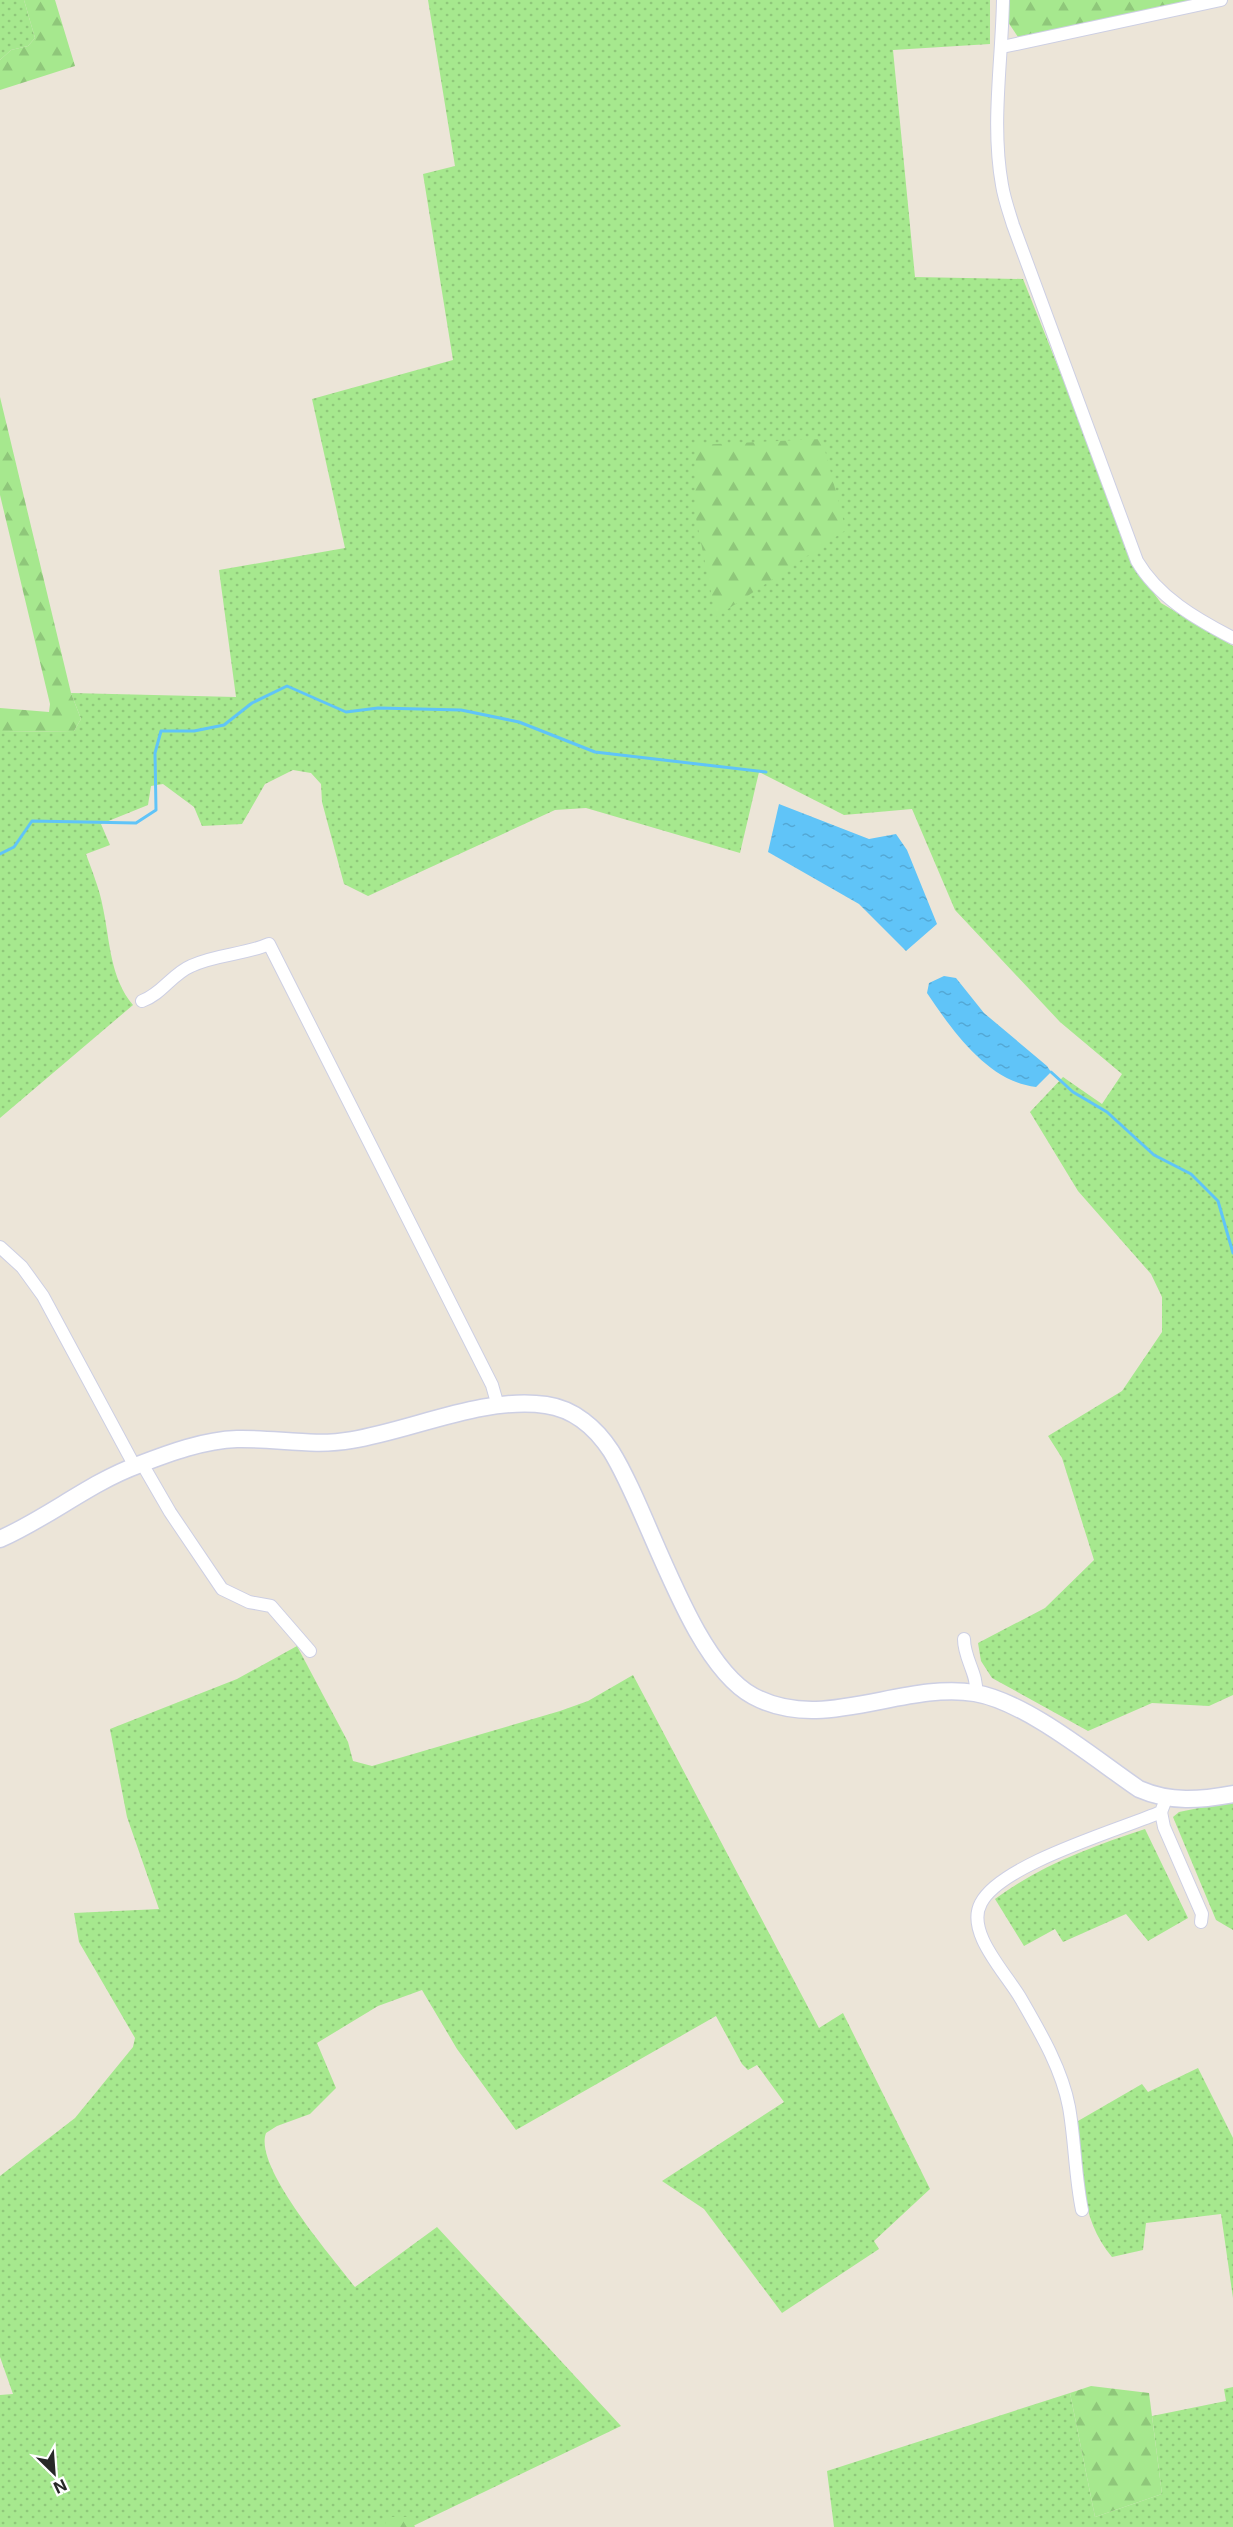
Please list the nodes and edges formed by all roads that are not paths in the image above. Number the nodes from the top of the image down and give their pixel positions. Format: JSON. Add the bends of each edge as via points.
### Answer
{"nodes":[{"id":1,"x":1003,"y":0,"type":"edge"},
{"id":2,"x":1221,"y":0,"type":"edge"},
{"id":3,"x":1002,"y":47,"type":"junction"},
{"id":4,"x":1233,"y":638,"type":"edge"},
{"id":5,"x":142,"y":1001,"type":"dead end"},
{"id":6,"x":0,"y":1247,"type":"edge"},
{"id":7,"x":498,"y":1406,"type":"junction"},
{"id":8,"x":137,"y":1465,"type":"junction"},
{"id":9,"x":0,"y":1539,"type":"edge"},
{"id":10,"x":964,"y":1639,"type":"dead end"},
{"id":11,"x":310,"y":1651,"type":"dead end"},
{"id":12,"x":976,"y":1694,"type":"junction"},
{"id":13,"x":1233,"y":1794,"type":"edge"},
{"id":14,"x":1163,"y":1806,"type":"junction"},
{"id":15,"x":1201,"y":1922,"type":"dead end"},
{"id":16,"x":1082,"y":2210,"type":"dead end"}],
"edges":[{"from":1,"to":3,"type":"street"},
{"from":2,"to":3,"type":"street"},
{"from":3,"to":4,"type":"street","via":[[998,78],[1002,186],[1137,561],[1159,591]]},
{"from":5,"to":7,"type":"street","via":[[157,994],[189,967],[269,944],[492,1385]]},
{"from":6,"to":8,"type":"street","via":[[22,1267],[43,1296]]},
{"from":7,"to":8,"type":"street","via":[[341,1442],[222,1440]]},
{"from":7,"to":12,"type":"street","via":[[551,1405],[578,1417],[598,1433],[616,1460],[708,1648],[725,1672],[753,1696],[787,1708],[807,1710],[939,1692]]},
{"from":8,"to":9,"type":"street"},
{"from":8,"to":11,"type":"street","via":[[144,1467],[222,1589],[243,1600],[271,1606]]},
{"from":10,"to":12,"type":"street"},
{"from":12,"to":14,"type":"street","via":[[1021,1711]]},
{"from":13,"to":14,"type":"street"},
{"from":14,"to":15,"type":"street","via":[[1164,1827],[1202,1914]]},
{"from":14,"to":16,"type":"street","via":[[1020,1870],[987,1894],[977,1912],[978,1931],[1032,2019],[1062,2084],[1069,2106]]}]}
